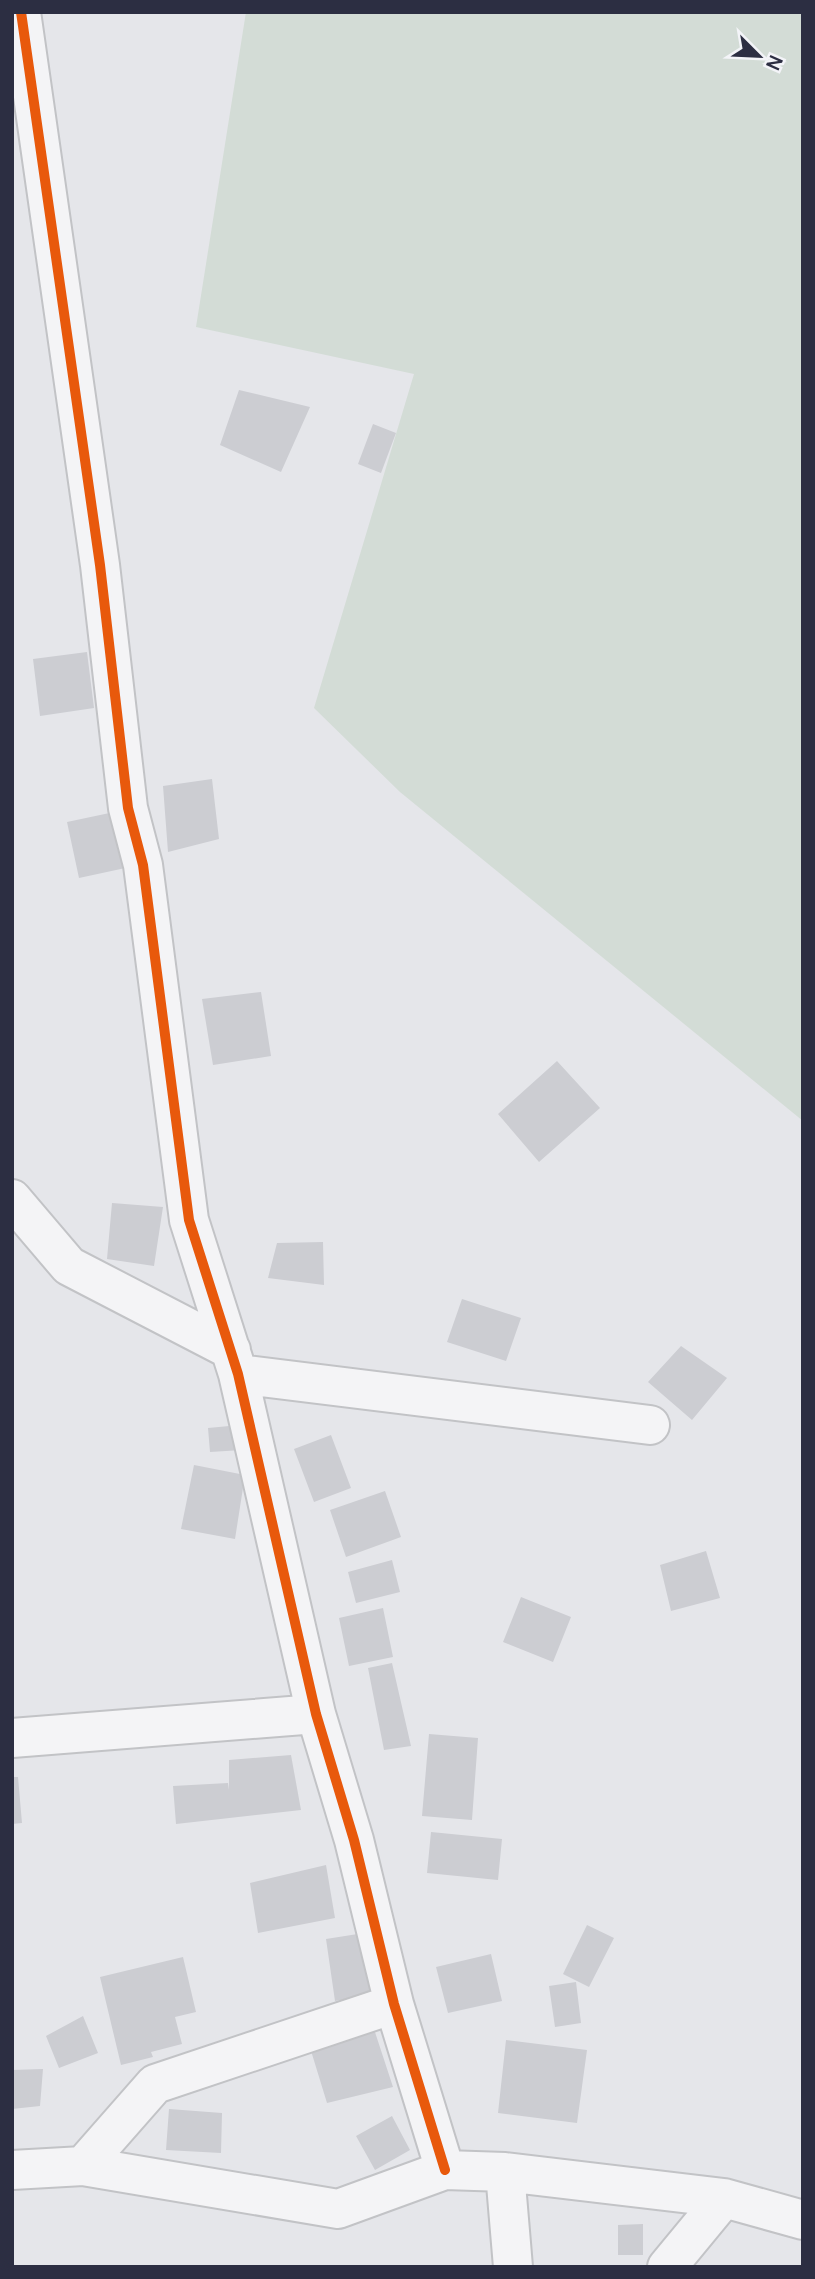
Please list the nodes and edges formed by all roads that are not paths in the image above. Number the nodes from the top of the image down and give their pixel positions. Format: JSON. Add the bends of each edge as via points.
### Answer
{"nodes":[{"id":1,"x":20,"y":32,"type":"edge"},
{"id":2,"x":12,"y":1199,"type":"edge"},
{"id":3,"x":235,"y":1362,"type":"junction"},
{"id":4,"x":650,"y":1425,"type":"dead end"},
{"id":5,"x":316,"y":1714,"type":"junction"},
{"id":6,"x":12,"y":1738,"type":"edge"},
{"id":7,"x":394,"y":2004,"type":"junction"},
{"id":8,"x":83,"y":2166,"type":"junction"},
{"id":9,"x":12,"y":2170,"type":"edge"},
{"id":10,"x":445,"y":2170,"type":"junction"},
{"id":11,"x":505,"y":2172,"type":"junction"},
{"id":12,"x":724,"y":2198,"type":"junction"},
{"id":13,"x":803,"y":2220,"type":"edge"},
{"id":14,"x":513,"y":2267,"type":"edge"},
{"id":15,"x":667,"y":2267,"type":"edge"}],
"edges":[{"from":1,"to":3,"type":"street","via":[[100,565],[128,808],[143,865],[189,1220]]},
{"from":2,"to":3,"type":"street","via":[[69,1266]]},
{"from":3,"to":4,"type":"street"},
{"from":3,"to":5,"type":"street"},
{"from":5,"to":6,"type":"street"},
{"from":5,"to":7,"type":"street","via":[[355,1840]]},
{"from":7,"to":8,"type":"street","via":[[155,2084]]},
{"from":7,"to":10,"type":"street"},
{"from":8,"to":9,"type":"street"},
{"from":8,"to":10,"type":"street","via":[[338,2209]]},
{"from":10,"to":11,"type":"street"},
{"from":11,"to":12,"type":"street"},
{"from":11,"to":14,"type":"street"},
{"from":12,"to":13,"type":"street"},
{"from":12,"to":15,"type":"street"}]}
